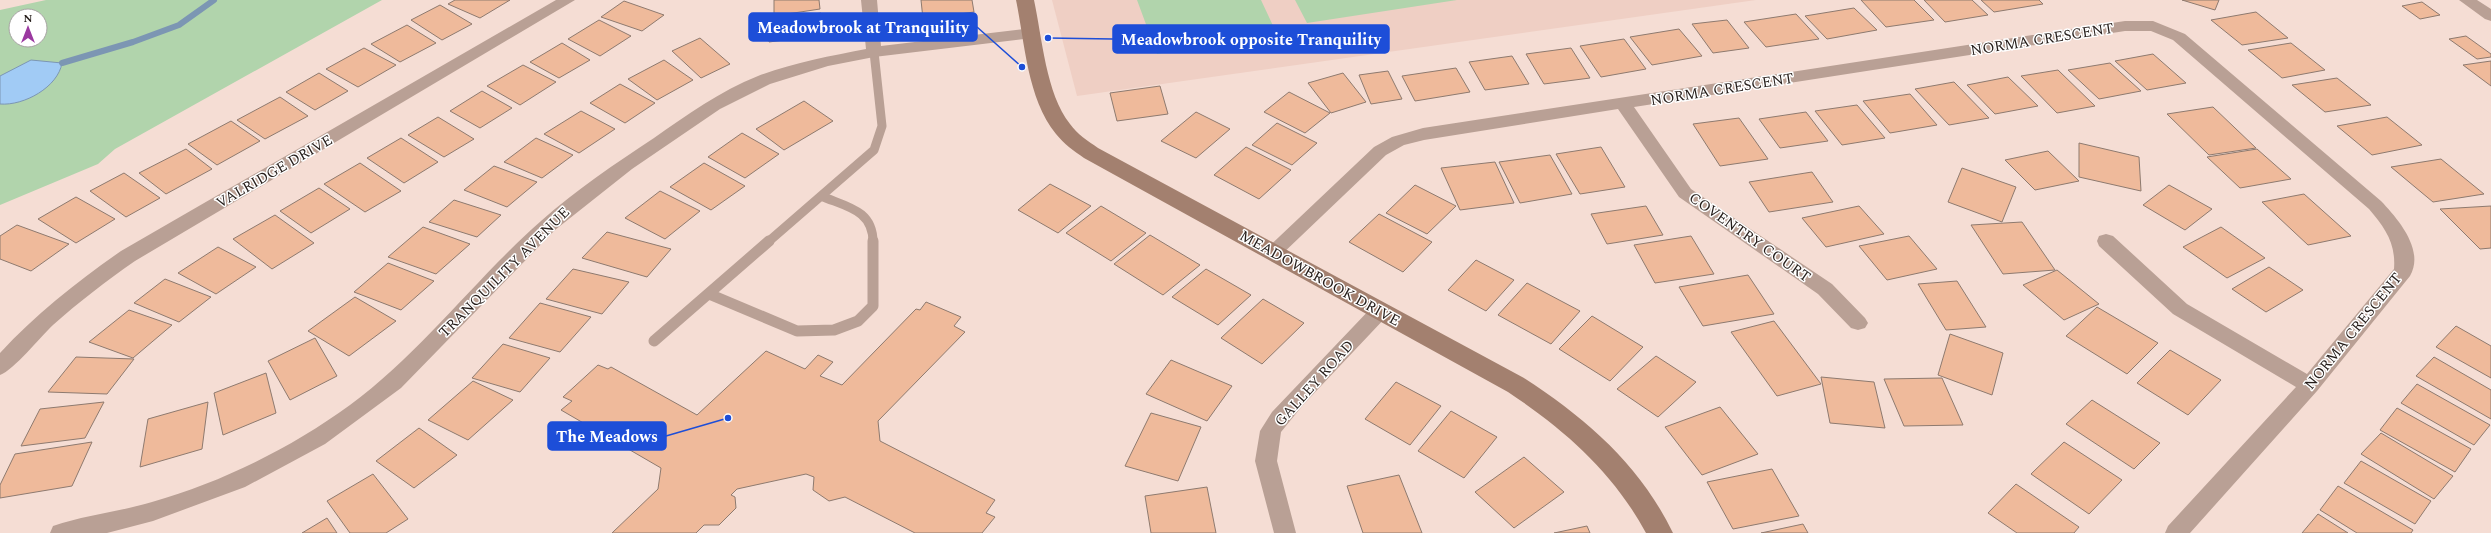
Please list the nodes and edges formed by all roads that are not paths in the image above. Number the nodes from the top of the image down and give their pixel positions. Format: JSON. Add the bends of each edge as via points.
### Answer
{"nodes":[{"id":1,"x":567,"y":0,"type":"edge"},
{"id":2,"x":869,"y":0,"type":"edge"},
{"id":3,"x":1025,"y":0,"type":"edge"},
{"id":4,"x":2468,"y":0,"type":"edge"},
{"id":5,"x":2491,"y":16,"type":"edge"},
{"id":6,"x":1032,"y":33,"type":"junction"},
{"id":7,"x":874,"y":52,"type":"junction"},
{"id":8,"x":1624,"y":105,"type":"junction"},
{"id":9,"x":821,"y":196,"type":"junction"},
{"id":10,"x":2106,"y":241,"type":"dead end"},
{"id":11,"x":1272,"y":252,"type":"junction"},
{"id":12,"x":709,"y":294,"type":"junction"},
{"id":13,"x":1380,"y":312,"type":"junction"},
{"id":14,"x":1858,"y":323,"type":"dead end"},
{"id":15,"x":654,"y":341,"type":"dead end"},
{"id":16,"x":0,"y":367,"type":"edge"},
{"id":17,"x":2310,"y":386,"type":"junction"},
{"id":18,"x":61,"y":533,"type":"edge"},
{"id":19,"x":1285,"y":533,"type":"edge"},
{"id":20,"x":1660,"y":533,"type":"edge"},
{"id":21,"x":2176,"y":533,"type":"edge"}],
"edges":[{"from":1,"to":16,"type":"street","name":"VALRIDGE DRIVE","via":[[128,256],[52,314]]},
{"from":2,"to":7,"type":"street"},
{"from":3,"to":6,"type":"street","name":"MEADOWBROOK DRIVE"},
{"from":4,"to":5,"type":"street"},
{"from":6,"to":7,"type":"street","name":"TRANQUILITY AVENUE"},
{"from":6,"to":11,"type":"street","name":"MEADOWBROOK DRIVE","via":[[1049,105],[1066,133],[1091,153]]},
{"from":7,"to":9,"type":"lane","via":[[882,126],[874,150]]},
{"from":7,"to":18,"type":"street","name":"TRANQUILITY AVENUE","via":[[825,62],[764,80],[702,113],[632,161],[548,225],[394,382],[349,418],[297,451],[228,486],[152,513]]},
{"from":8,"to":11,"type":"street","name":"NORMA CRESCENT","via":[[1423,134],[1398,140],[1380,151]]},
{"from":8,"to":14,"type":"street","name":"COVENTRY COURT","via":[[1686,193],[1715,216],[1825,289]]},
{"from":8,"to":17,"type":"street","name":"NORMA CRESCENT","via":[[2124,26],[2153,26],[2167,31],[2179,37],[2375,204],[2400,236],[2405,256],[2403,271]]},
{"from":9,"to":12,"type":"lane"},
{"from":9,"to":12,"type":"lane","via":[[866,216],[873,230],[873,306],[858,321],[834,330],[797,331]]},
{"from":10,"to":17,"type":"street","via":[[2180,309]]},
{"from":11,"to":13,"type":"street","name":"MEADOWBROOK DRIVE"},
{"from":12,"to":15,"type":"lane"},
{"from":13,"to":19,"type":"street","name":"GALLEY ROAD","via":[[1296,399],[1271,431],[1266,461]]},
{"from":13,"to":20,"type":"street","name":"MEADOWBROOK DRIVE","via":[[1516,386],[1571,422],[1619,468],[1648,510]]},
{"from":17,"to":21,"type":"street","name":"NORMA CRESCENT"}]}
